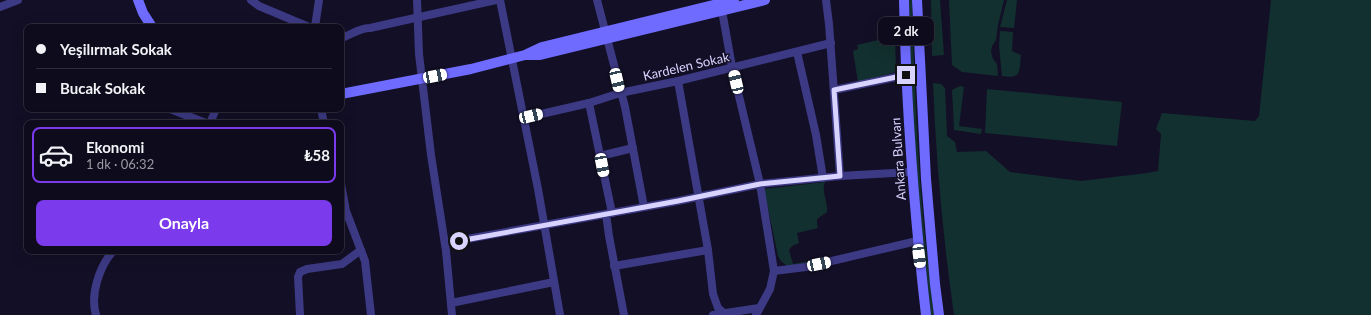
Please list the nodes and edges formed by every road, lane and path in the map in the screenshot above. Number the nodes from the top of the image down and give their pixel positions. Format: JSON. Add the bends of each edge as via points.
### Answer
{"nodes":[{"id":1,"x":18,"y":0,"type":"edge"},
{"id":2,"x":138,"y":0,"type":"edge"},
{"id":3,"x":251,"y":0,"type":"edge"},
{"id":4,"x":320,"y":0,"type":"edge"},
{"id":5,"x":417,"y":0,"type":"edge"},
{"id":6,"x":496,"y":0,"type":"edge"},
{"id":7,"x":500,"y":0,"type":"edge"},
{"id":8,"x":597,"y":0,"type":"edge"},
{"id":9,"x":734,"y":0,"type":"edge"},
{"id":10,"x":765,"y":0,"type":"edge"},
{"id":11,"x":826,"y":0,"type":"edge"},
{"id":12,"x":904,"y":0,"type":"edge"},
{"id":13,"x":917,"y":0,"type":"edge"},
{"id":14,"x":720,"y":5,"type":"edge"},
{"id":15,"x":0,"y":7,"type":"edge"},
{"id":16,"x":418,"y":18,"type":"junction"},
{"id":17,"x":150,"y":24,"type":"edge"},
{"id":18,"x":302,"y":24,"type":"edge"},
{"id":19,"x":316,"y":24,"type":"edge"},
{"id":20,"x":606,"y":35,"type":"junction"},
{"id":21,"x":344,"y":37,"type":"edge"},
{"id":22,"x":831,"y":43,"type":"junction"},
{"id":23,"x":798,"y":52,"type":"junction"},
{"id":24,"x":512,"y":57,"type":"junction"},
{"id":25,"x":732,"y":67,"type":"junction"},
{"id":26,"x":906,"y":75,"type":"junction"},
{"id":27,"x":423,"y":79,"type":"junction"},
{"id":28,"x":678,"y":81,"type":"junction"},
{"id":29,"x":834,"y":90,"type":"junction"},
{"id":30,"x":344,"y":93,"type":"edge"},
{"id":31,"x":620,"y":93,"type":"junction"},
{"id":32,"x":589,"y":103,"type":"junction"},
{"id":33,"x":178,"y":112,"type":"edge"},
{"id":34,"x":214,"y":112,"type":"edge"},
{"id":35,"x":524,"y":118,"type":"junction"},
{"id":36,"x":198,"y":120,"type":"edge"},
{"id":37,"x":207,"y":120,"type":"edge"},
{"id":38,"x":633,"y":148,"type":"junction"},
{"id":39,"x":600,"y":156,"type":"junction"},
{"id":40,"x":912,"y":172,"type":"junction"},
{"id":41,"x":840,"y":176,"type":"junction"},
{"id":42,"x":823,"y":178,"type":"junction"},
{"id":43,"x":760,"y":184,"type":"junction"},
{"id":44,"x":699,"y":197,"type":"junction"},
{"id":45,"x":344,"y":200,"type":"edge"},
{"id":46,"x":644,"y":207,"type":"junction"},
{"id":47,"x":609,"y":214,"type":"junction"},
{"id":48,"x":544,"y":225,"type":"junction"},
{"id":49,"x":917,"y":241,"type":"junction"},
{"id":50,"x":445,"y":243,"type":"junction"},
{"id":51,"x":361,"y":250,"type":"junction"},
{"id":52,"x":708,"y":250,"type":"junction"},
{"id":53,"x":111,"y":254,"type":"edge"},
{"id":54,"x":614,"y":266,"type":"junction"},
{"id":55,"x":774,"y":271,"type":"junction"},
{"id":56,"x":554,"y":282,"type":"junction"},
{"id":57,"x":451,"y":302,"type":"junction"},
{"id":58,"x":758,"y":312,"type":"edge"},
{"id":59,"x":724,"y":313,"type":"junction"},
{"id":60,"x":96,"y":315,"type":"edge"},
{"id":61,"x":300,"y":315,"type":"edge"},
{"id":62,"x":371,"y":315,"type":"edge"},
{"id":63,"x":452,"y":315,"type":"edge"},
{"id":64,"x":560,"y":315,"type":"edge"},
{"id":65,"x":624,"y":315,"type":"edge"},
{"id":66,"x":713,"y":315,"type":"edge"},
{"id":67,"x":926,"y":315,"type":"edge"},
{"id":68,"x":939,"y":315,"type":"edge"}],
"edges":[{"from":1,"to":15,"type":"street"},
{"from":2,"to":17,"type":"main road"},
{"from":3,"to":18,"type":"street","via":[[259,6]]},
{"from":4,"to":19,"type":"street"},
{"from":5,"to":16,"type":"street"},
{"from":6,"to":16,"type":"street"},
{"from":7,"to":24,"type":"street"},
{"from":8,"to":20,"type":"street"},
{"from":9,"to":14,"type":"main road"},
{"from":10,"to":14,"type":"main road"},
{"from":11,"to":22,"type":"street"},
{"from":12,"to":26,"type":"main road","name":"Ankara Bulvarı"},
{"from":13,"to":68,"type":"main road","name":"Ankara Bulvarı","via":[[926,179]]},
{"from":14,"to":20,"type":"main road"},
{"from":14,"to":25,"type":"street"},
{"from":16,"to":21,"type":"street","via":[[362,29]]},
{"from":16,"to":27,"type":"street"},
{"from":20,"to":24,"type":"main road","via":[[542,47],[525,55]]},
{"from":20,"to":31,"type":"street"},
{"from":22,"to":23,"type":"street","name":"Kardelen Sokak"},
{"from":22,"to":29,"type":"street"},
{"from":23,"to":25,"type":"street","name":"Kardelen Sokak"},
{"from":23,"to":42,"type":"street"},
{"from":24,"to":27,"type":"main road"},
{"from":24,"to":35,"type":"street"},
{"from":25,"to":28,"type":"street","name":"Kardelen Sokak"},
{"from":25,"to":43,"type":"street"},
{"from":26,"to":29,"type":"street"},
{"from":26,"to":40,"type":"main road","name":"Ankara Bulvarı"},
{"from":27,"to":30,"type":"main road"},
{"from":27,"to":50,"type":"street","via":[[431,155]]},
{"from":28,"to":31,"type":"street","name":"Kardelen Sokak"},
{"from":28,"to":44,"type":"street"},
{"from":29,"to":41,"type":"street"},
{"from":31,"to":32,"type":"street","name":"Kardelen Sokak"},
{"from":31,"to":38,"type":"street"},
{"from":32,"to":35,"type":"street","name":"Kardelen Sokak"},
{"from":32,"to":39,"type":"street"},
{"from":33,"to":36,"type":"street"},
{"from":34,"to":37,"type":"street"},
{"from":35,"to":48,"type":"street"},
{"from":38,"to":39,"type":"street"},
{"from":38,"to":46,"type":"street"},
{"from":39,"to":47,"type":"street"},
{"from":40,"to":41,"type":"street"},
{"from":40,"to":49,"type":"main road","name":"Ankara Bulvarı"},
{"from":41,"to":42,"type":"street"},
{"from":42,"to":43,"type":"street"},
{"from":43,"to":44,"type":"street"},
{"from":43,"to":55,"type":"street"},
{"from":44,"to":46,"type":"street"},
{"from":44,"to":52,"type":"street"},
{"from":45,"to":51,"type":"street"},
{"from":46,"to":47,"type":"street"},
{"from":47,"to":48,"type":"street"},
{"from":47,"to":54,"type":"street","via":[[609,236]]},
{"from":48,"to":50,"type":"street"},
{"from":48,"to":56,"type":"street"},
{"from":49,"to":55,"type":"street","via":[[806,267]]},
{"from":49,"to":67,"type":"main road","name":"Ankara Bulvarı"},
{"from":50,"to":57,"type":"street"},
{"from":51,"to":61,"type":"street","via":[[342,264],[300,272]]},
{"from":51,"to":62,"type":"street","via":[[365,261]]},
{"from":52,"to":54,"type":"street"},
{"from":52,"to":59,"type":"street","via":[[713,294],[718,308]]},
{"from":53,"to":60,"type":"street","via":[[98,281],[94,303]]},
{"from":54,"to":65,"type":"street"},
{"from":55,"to":58,"type":"street","via":[[770,289]]},
{"from":56,"to":57,"type":"street"},
{"from":56,"to":64,"type":"street"},
{"from":57,"to":63,"type":"street"},
{"from":58,"to":59,"type":"street"},
{"from":59,"to":66,"type":"street"}]}
